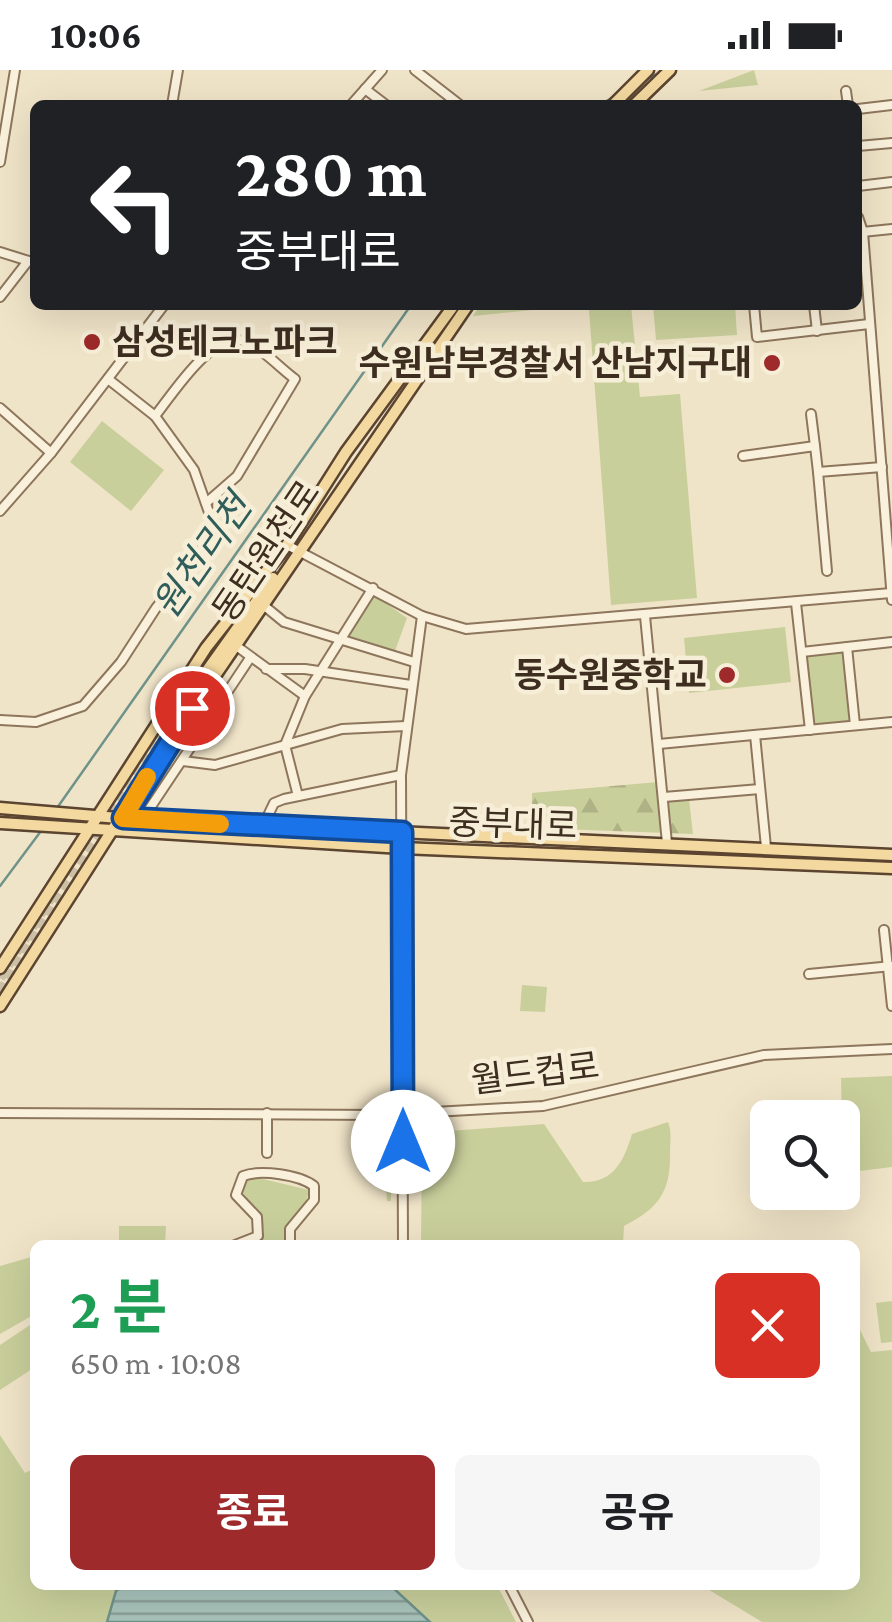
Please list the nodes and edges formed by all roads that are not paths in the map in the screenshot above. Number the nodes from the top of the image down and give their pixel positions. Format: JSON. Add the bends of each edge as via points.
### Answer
{"nodes":[{"id":1,"x":15,"y":70,"type":"edge"},
{"id":2,"x":178,"y":70,"type":"edge"},
{"id":3,"x":382,"y":70,"type":"edge"},
{"id":4,"x":415,"y":70,"type":"edge"},
{"id":5,"x":648,"y":70,"type":"edge"},
{"id":6,"x":670,"y":70,"type":"edge"},
{"id":7,"x":365,"y":88,"type":"junction"},
{"id":8,"x":846,"y":91,"type":"dead end"},
{"id":9,"x":173,"y":100,"type":"edge"},
{"id":10,"x":354,"y":100,"type":"edge"},
{"id":11,"x":380,"y":100,"type":"edge"},
{"id":12,"x":454,"y":100,"type":"edge"},
{"id":13,"x":618,"y":100,"type":"edge"},
{"id":14,"x":639,"y":100,"type":"edge"},
{"id":15,"x":847,"y":100,"type":"edge"},
{"id":16,"x":892,"y":106,"type":"edge"},
{"id":17,"x":862,"y":108,"type":"edge"},
{"id":18,"x":892,"y":143,"type":"edge"},
{"id":19,"x":862,"y":146,"type":"edge"},
{"id":20,"x":0,"y":162,"type":"edge"},
{"id":21,"x":892,"y":182,"type":"edge"},
{"id":22,"x":862,"y":186,"type":"edge"},
{"id":23,"x":892,"y":229,"type":"edge"},
{"id":24,"x":862,"y":232,"type":"edge"},
{"id":25,"x":0,"y":252,"type":"edge"},
{"id":26,"x":862,"y":252,"type":"edge"},
{"id":27,"x":30,"y":261,"type":"edge"},
{"id":28,"x":30,"y":264,"type":"edge"},
{"id":29,"x":0,"y":297,"type":"edge"},
{"id":30,"x":160,"y":310,"type":"edge"},
{"id":31,"x":450,"y":310,"type":"edge"},
{"id":32,"x":465,"y":310,"type":"edge"},
{"id":33,"x":754,"y":310,"type":"edge"},
{"id":34,"x":814,"y":310,"type":"edge"},
{"id":35,"x":869,"y":324,"type":"junction"},
{"id":36,"x":816,"y":331,"type":"junction"},
{"id":37,"x":108,"y":379,"type":"junction"},
{"id":38,"x":0,"y":408,"type":"edge"},
{"id":39,"x":811,"y":414,"type":"dead end"},
{"id":40,"x":154,"y":416,"type":"junction"},
{"id":41,"x":815,"y":446,"type":"junction"},
{"id":42,"x":52,"y":453,"type":"junction"},
{"id":43,"x":743,"y":456,"type":"dead end"},
{"id":44,"x":882,"y":467,"type":"junction"},
{"id":45,"x":818,"y":472,"type":"junction"},
{"id":46,"x":206,"y":503,"type":"junction"},
{"id":47,"x":0,"y":511,"type":"edge"},
{"id":48,"x":890,"y":539,"type":"edge"},
{"id":49,"x":287,"y":545,"type":"junction"},
{"id":50,"x":298,"y":552,"type":"junction"},
{"id":51,"x":827,"y":572,"type":"dead end"},
{"id":52,"x":372,"y":588,"type":"junction"},
{"id":53,"x":892,"y":596,"type":"edge"},
{"id":54,"x":796,"y":603,"type":"junction"},
{"id":55,"x":262,"y":604,"type":"junction"},
{"id":56,"x":422,"y":616,"type":"junction"},
{"id":57,"x":645,"y":616,"type":"junction"},
{"id":58,"x":341,"y":640,"type":"junction"},
{"id":59,"x":892,"y":642,"type":"edge"},
{"id":60,"x":234,"y":645,"type":"junction"},
{"id":61,"x":847,"y":647,"type":"junction"},
{"id":62,"x":802,"y":652,"type":"junction"},
{"id":63,"x":250,"y":658,"type":"junction"},
{"id":64,"x":414,"y":662,"type":"junction"},
{"id":65,"x":266,"y":669,"type":"junction"},
{"id":66,"x":321,"y":671,"type":"junction"},
{"id":67,"x":411,"y":685,"type":"junction"},
{"id":68,"x":305,"y":696,"type":"junction"},
{"id":69,"x":0,"y":720,"type":"edge"},
{"id":70,"x":892,"y":722,"type":"edge"},
{"id":71,"x":855,"y":725,"type":"junction"},
{"id":72,"x":406,"y":726,"type":"junction"},
{"id":73,"x":810,"y":730,"type":"junction"},
{"id":74,"x":755,"y":735,"type":"junction"},
{"id":75,"x":659,"y":744,"type":"junction"},
{"id":76,"x":284,"y":745,"type":"junction"},
{"id":77,"x":183,"y":761,"type":"junction"},
{"id":78,"x":401,"y":775,"type":"junction"},
{"id":79,"x":760,"y":789,"type":"junction"},
{"id":80,"x":298,"y":796,"type":"junction"},
{"id":81,"x":664,"y":797,"type":"junction"},
{"id":82,"x":0,"y":808,"type":"edge"},
{"id":83,"x":90,"y":816,"type":"junction"},
{"id":84,"x":123,"y":818,"type":"junction"},
{"id":85,"x":142,"y":820,"type":"junction"},
{"id":86,"x":0,"y":823,"type":"edge"},
{"id":87,"x":264,"y":826,"type":"junction"},
{"id":88,"x":79,"y":830,"type":"junction"},
{"id":89,"x":114,"y":832,"type":"junction"},
{"id":90,"x":402,"y":832,"type":"junction"},
{"id":91,"x":667,"y":843,"type":"junction"},
{"id":92,"x":766,"y":847,"type":"junction"},
{"id":93,"x":402,"y":848,"type":"junction"},
{"id":94,"x":875,"y":854,"type":"junction"},
{"id":95,"x":892,"y":855,"type":"edge"},
{"id":96,"x":874,"y":867,"type":"junction"},
{"id":97,"x":892,"y":868,"type":"edge"},
{"id":98,"x":884,"y":930,"type":"dead end"},
{"id":99,"x":890,"y":966,"type":"edge"},
{"id":100,"x":0,"y":968,"type":"edge"},
{"id":101,"x":809,"y":974,"type":"dead end"},
{"id":102,"x":0,"y":1006,"type":"edge"},
{"id":103,"x":892,"y":1006,"type":"edge"},
{"id":104,"x":892,"y":1049,"type":"edge"},
{"id":105,"x":0,"y":1113,"type":"edge"},
{"id":106,"x":267,"y":1113,"type":"junction"},
{"id":107,"x":402,"y":1114,"type":"junction"},
{"id":108,"x":267,"y":1153,"type":"dead end"},
{"id":109,"x":247,"y":1240,"type":"edge"},
{"id":110,"x":290,"y":1240,"type":"edge"},
{"id":111,"x":403,"y":1240,"type":"edge"},
{"id":112,"x":512,"y":1590,"type":"edge"},
{"id":113,"x":528,"y":1622,"type":"edge"}],
"edges":[{"from":1,"to":20,"type":"street"},
{"from":2,"to":9,"type":"street"},
{"from":3,"to":7,"type":"street"},
{"from":4,"to":12,"type":"street"},
{"from":5,"to":13,"type":"main road"},
{"from":6,"to":14,"type":"main road"},
{"from":7,"to":10,"type":"street"},
{"from":7,"to":11,"type":"street"},
{"from":8,"to":15,"type":"street"},
{"from":16,"to":17,"type":"street"},
{"from":18,"to":19,"type":"street"},
{"from":21,"to":22,"type":"street"},
{"from":23,"to":24,"type":"street"},
{"from":25,"to":27,"type":"street"},
{"from":26,"to":35,"type":"street"},
{"from":28,"to":29,"type":"street"},
{"from":30,"to":37,"type":"street"},
{"from":31,"to":49,"type":"main road","name":"동탄원천로"},
{"from":32,"to":50,"type":"main road","name":"동탄원천로"},
{"from":33,"to":36,"type":"street","via":[[757,338]]},
{"from":34,"to":36,"type":"street"},
{"from":35,"to":36,"type":"street"},
{"from":35,"to":44,"type":"street"},
{"from":37,"to":40,"type":"street"},
{"from":37,"to":42,"type":"street"},
{"from":38,"to":42,"type":"street"},
{"from":39,"to":41,"type":"street"},
{"from":40,"to":46,"type":"street","via":[[176,440]]},
{"from":40,"to":46,"type":"street","via":[[212,346],[228,341],[242,340],[295,380],[237,476]]},
{"from":41,"to":43,"type":"street"},
{"from":41,"to":45,"type":"street"},
{"from":42,"to":47,"type":"street"},
{"from":44,"to":45,"type":"street"},
{"from":44,"to":48,"type":"street"},
{"from":45,"to":51,"type":"street"},
{"from":46,"to":69,"type":"street","via":[[206,546],[83,706],[36,722]]},
{"from":48,"to":53,"type":"street"},
{"from":49,"to":50,"type":"street"},
{"from":49,"to":50,"type":"main road","via":[[177,706]]},
{"from":49,"to":83,"type":"main road","name":"동탄원천로"},
{"from":50,"to":52,"type":"street"},
{"from":50,"to":55,"type":"main road","name":"동탄원천로"},
{"from":52,"to":56,"type":"street"},
{"from":52,"to":58,"type":"street"},
{"from":53,"to":54,"type":"street"},
{"from":54,"to":57,"type":"street"},
{"from":54,"to":62,"type":"street"},
{"from":55,"to":58,"type":"street","via":[[284,622]]},
{"from":55,"to":60,"type":"main road","name":"동탄원천로"},
{"from":56,"to":57,"type":"street","via":[[466,629]]},
{"from":56,"to":64,"type":"street"},
{"from":57,"to":75,"type":"street"},
{"from":58,"to":64,"type":"street"},
{"from":58,"to":66,"type":"street"},
{"from":59,"to":61,"type":"street"},
{"from":60,"to":63,"type":"street"},
{"from":60,"to":84,"type":"main road","name":"동탄원천로"},
{"from":61,"to":62,"type":"street"},
{"from":61,"to":71,"type":"street"},
{"from":62,"to":73,"type":"street"},
{"from":63,"to":65,"type":"street"},
{"from":63,"to":77,"type":"street"},
{"from":64,"to":67,"type":"street"},
{"from":65,"to":66,"type":"street"},
{"from":65,"to":68,"type":"street"},
{"from":66,"to":67,"type":"street"},
{"from":66,"to":68,"type":"street"},
{"from":67,"to":72,"type":"street"},
{"from":68,"to":76,"type":"street"},
{"from":70,"to":71,"type":"street"},
{"from":71,"to":73,"type":"street"},
{"from":72,"to":76,"type":"street","via":[[342,729]]},
{"from":72,"to":78,"type":"street"},
{"from":73,"to":74,"type":"street"},
{"from":74,"to":75,"type":"street"},
{"from":74,"to":79,"type":"street"},
{"from":75,"to":81,"type":"street"},
{"from":76,"to":77,"type":"street","via":[[215,766]]},
{"from":76,"to":80,"type":"street"},
{"from":77,"to":85,"type":"street"},
{"from":78,"to":80,"type":"street"},
{"from":78,"to":90,"type":"street"},
{"from":79,"to":81,"type":"street"},
{"from":79,"to":92,"type":"street"},
{"from":80,"to":87,"type":"street","via":[[274,803]]},
{"from":81,"to":91,"type":"street"},
{"from":82,"to":83,"type":"main road","name":"중부대로"},
{"from":83,"to":84,"type":"main road","name":"중부대로"},
{"from":83,"to":88,"type":"main road","name":"동탄원천로"},
{"from":84,"to":85,"type":"main road","name":"중부대로"},
{"from":84,"to":89,"type":"main road","name":"동탄원천로"},
{"from":85,"to":87,"type":"main road","name":"중부대로"},
{"from":86,"to":88,"type":"main road","name":"중부대로"},
{"from":87,"to":90,"type":"main road","name":"중부대로"},
{"from":88,"to":89,"type":"main road","name":"중부대로"},
{"from":88,"to":100,"type":"main road","name":"동탄원천로"},
{"from":89,"to":93,"type":"main road","name":"중부대로"},
{"from":89,"to":102,"type":"main road","name":"동탄원천로"},
{"from":90,"to":91,"type":"main road","name":"중부대로"},
{"from":90,"to":93,"type":"street"},
{"from":91,"to":92,"type":"main road","name":"중부대로"},
{"from":92,"to":94,"type":"main road","name":"중부대로"},
{"from":93,"to":96,"type":"main road","name":"중부대로"},
{"from":93,"to":107,"type":"street"},
{"from":94,"to":95,"type":"main road","name":"중부대로"},
{"from":94,"to":96,"type":"main road"},
{"from":96,"to":97,"type":"main road","name":"중부대로"},
{"from":98,"to":99,"type":"street"},
{"from":99,"to":101,"type":"street"},
{"from":99,"to":103,"type":"street"},
{"from":104,"to":107,"type":"street","name":"월드컵로","via":[[764,1056],[543,1106]]},
{"from":105,"to":106,"type":"street","name":"월드컵로"},
{"from":106,"to":107,"type":"street","name":"월드컵로"},
{"from":106,"to":108,"type":"street"},
{"from":107,"to":111,"type":"street"},
{"from":109,"to":110,"type":"street","via":[[258,1236],[260,1226],[236,1185],[253,1172],[274,1172],[314,1186],[314,1200],[290,1229]]},
{"from":112,"to":113,"type":"street"}]}
